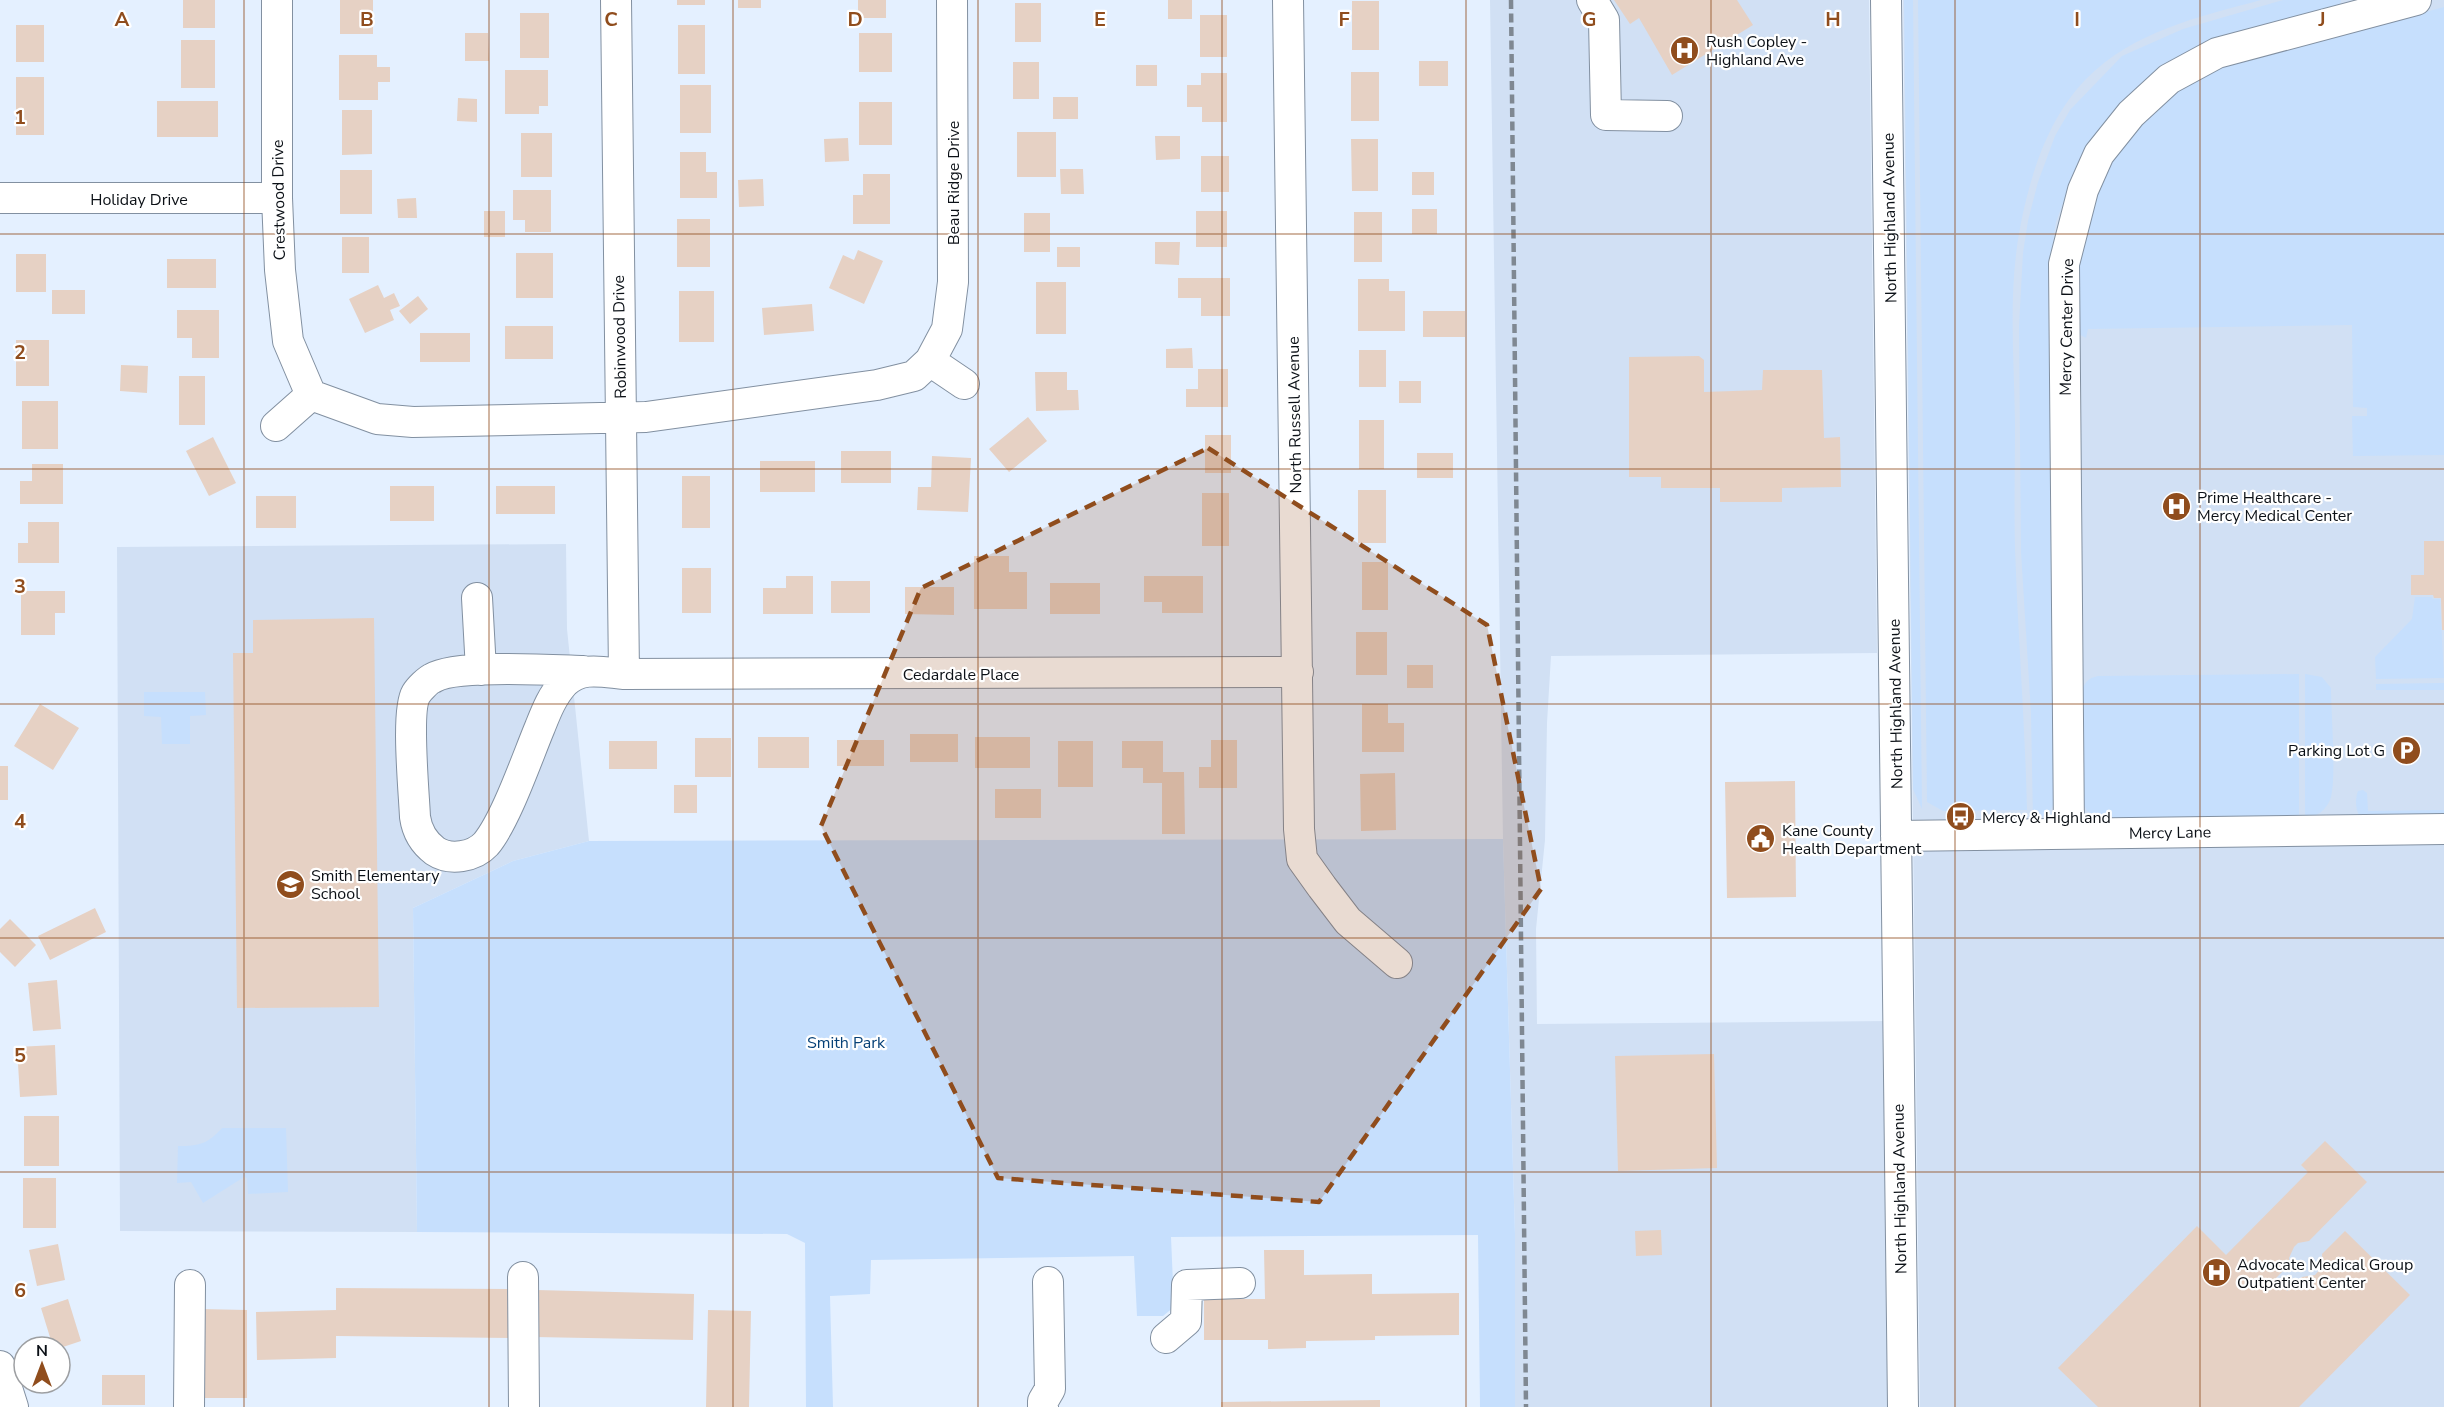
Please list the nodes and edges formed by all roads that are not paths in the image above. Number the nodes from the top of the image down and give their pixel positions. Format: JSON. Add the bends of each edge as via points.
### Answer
{"nodes":[{"id":1,"x":277,"y":0,"type":"edge"},
{"id":2,"x":616,"y":0,"type":"edge"},
{"id":3,"x":952,"y":0,"type":"edge"},
{"id":4,"x":1288,"y":0,"type":"edge"},
{"id":5,"x":1592,"y":0,"type":"edge"},
{"id":6,"x":1886,"y":0,"type":"edge"},
{"id":7,"x":2416,"y":0,"type":"edge"},
{"id":8,"x":1667,"y":116,"type":"dead end"},
{"id":9,"x":0,"y":198,"type":"edge"},
{"id":10,"x":277,"y":198,"type":"junction"},
{"id":11,"x":930,"y":361,"type":"junction"},
{"id":12,"x":964,"y":384,"type":"dead end"},
{"id":13,"x":311,"y":395,"type":"junction"},
{"id":14,"x":620,"y":417,"type":"junction"},
{"id":15,"x":276,"y":426,"type":"dead end"},
{"id":16,"x":477,"y":598,"type":"dead end"},
{"id":17,"x":481,"y":670,"type":"junction"},
{"id":18,"x":583,"y":671,"type":"junction"},
{"id":19,"x":1298,"y":672,"type":"junction"},
{"id":20,"x":624,"y":674,"type":"junction"},
{"id":21,"x":2444,"y":829,"type":"edge"},
{"id":22,"x":2069,"y":833,"type":"junction"},
{"id":23,"x":1896,"y":836,"type":"junction"},
{"id":24,"x":1397,"y":963,"type":"dead end"},
{"id":25,"x":523,"y":1277,"type":"dead end"},
{"id":26,"x":1048,"y":1282,"type":"dead end"},
{"id":27,"x":1240,"y":1283,"type":"dead end"},
{"id":28,"x":190,"y":1285,"type":"dead end"},
{"id":29,"x":1166,"y":1338,"type":"dead end"},
{"id":30,"x":0,"y":1366,"type":"edge"},
{"id":31,"x":13,"y":1407,"type":"edge"},
{"id":32,"x":189,"y":1407,"type":"edge"},
{"id":33,"x":524,"y":1407,"type":"edge"},
{"id":34,"x":1043,"y":1407,"type":"edge"},
{"id":35,"x":1903,"y":1407,"type":"edge"}],
"edges":[{"from":1,"to":10,"type":"street","name":"Crestwood Drive"},
{"from":2,"to":14,"type":"street","name":"Robinwood Drive"},
{"from":3,"to":11,"type":"street","name":"Beau Ridge Drive","via":[[953,282],[947,329]]},
{"from":4,"to":19,"type":"street","name":"North Russell Avenue"},
{"from":5,"to":8,"type":"street","via":[[1604,20],[1606,115]]},
{"from":6,"to":23,"type":"street","name":"North Highland Avenue"},
{"from":7,"to":22,"type":"street","name":"Mercy Center Drive","via":[[2217,52],[2169,79],[2131,114],[2099,154],[2083,189],[2064,264]]},
{"from":9,"to":10,"type":"street","name":"Holiday Drive"},
{"from":10,"to":13,"type":"street","name":"Crestwood Drive","via":[[288,341]]},
{"from":11,"to":12,"type":"street"},
{"from":11,"to":14,"type":"street","name":"Beau Ridge Drive","via":[[914,376],[877,385],[646,417]]},
{"from":13,"to":14,"type":"street","via":[[377,419],[413,422]]},
{"from":13,"to":15,"type":"street"},
{"from":14,"to":20,"type":"street","name":"Robinwood Drive"},
{"from":16,"to":17,"type":"street"},
{"from":17,"to":18,"type":"street","name":"Cedardale Place"},
{"from":17,"to":18,"type":"street","name":"Cedardale Place","via":[[433,677],[416,694],[411,723],[417,827],[430,847],[453,857],[478,850],[493,833],[551,700],[565,682]]},
{"from":18,"to":20,"type":"street","name":"Cedardale Place"},
{"from":19,"to":20,"type":"street","name":"Cedardale Place"},
{"from":19,"to":24,"type":"street","name":"North Russell Avenue","via":[[1302,859],[1348,921]]},
{"from":21,"to":22,"type":"street","name":"Mercy Lane"},
{"from":22,"to":23,"type":"street","name":"Mercy Lane"},
{"from":23,"to":35,"type":"street","name":"North Highland Avenue"},
{"from":25,"to":33,"type":"street"},
{"from":26,"to":34,"type":"street","via":[[1050,1389]]},
{"from":27,"to":29,"type":"street","via":[[1187,1285],[1186,1321]]},
{"from":28,"to":32,"type":"street"},
{"from":30,"to":31,"type":"street"}]}
